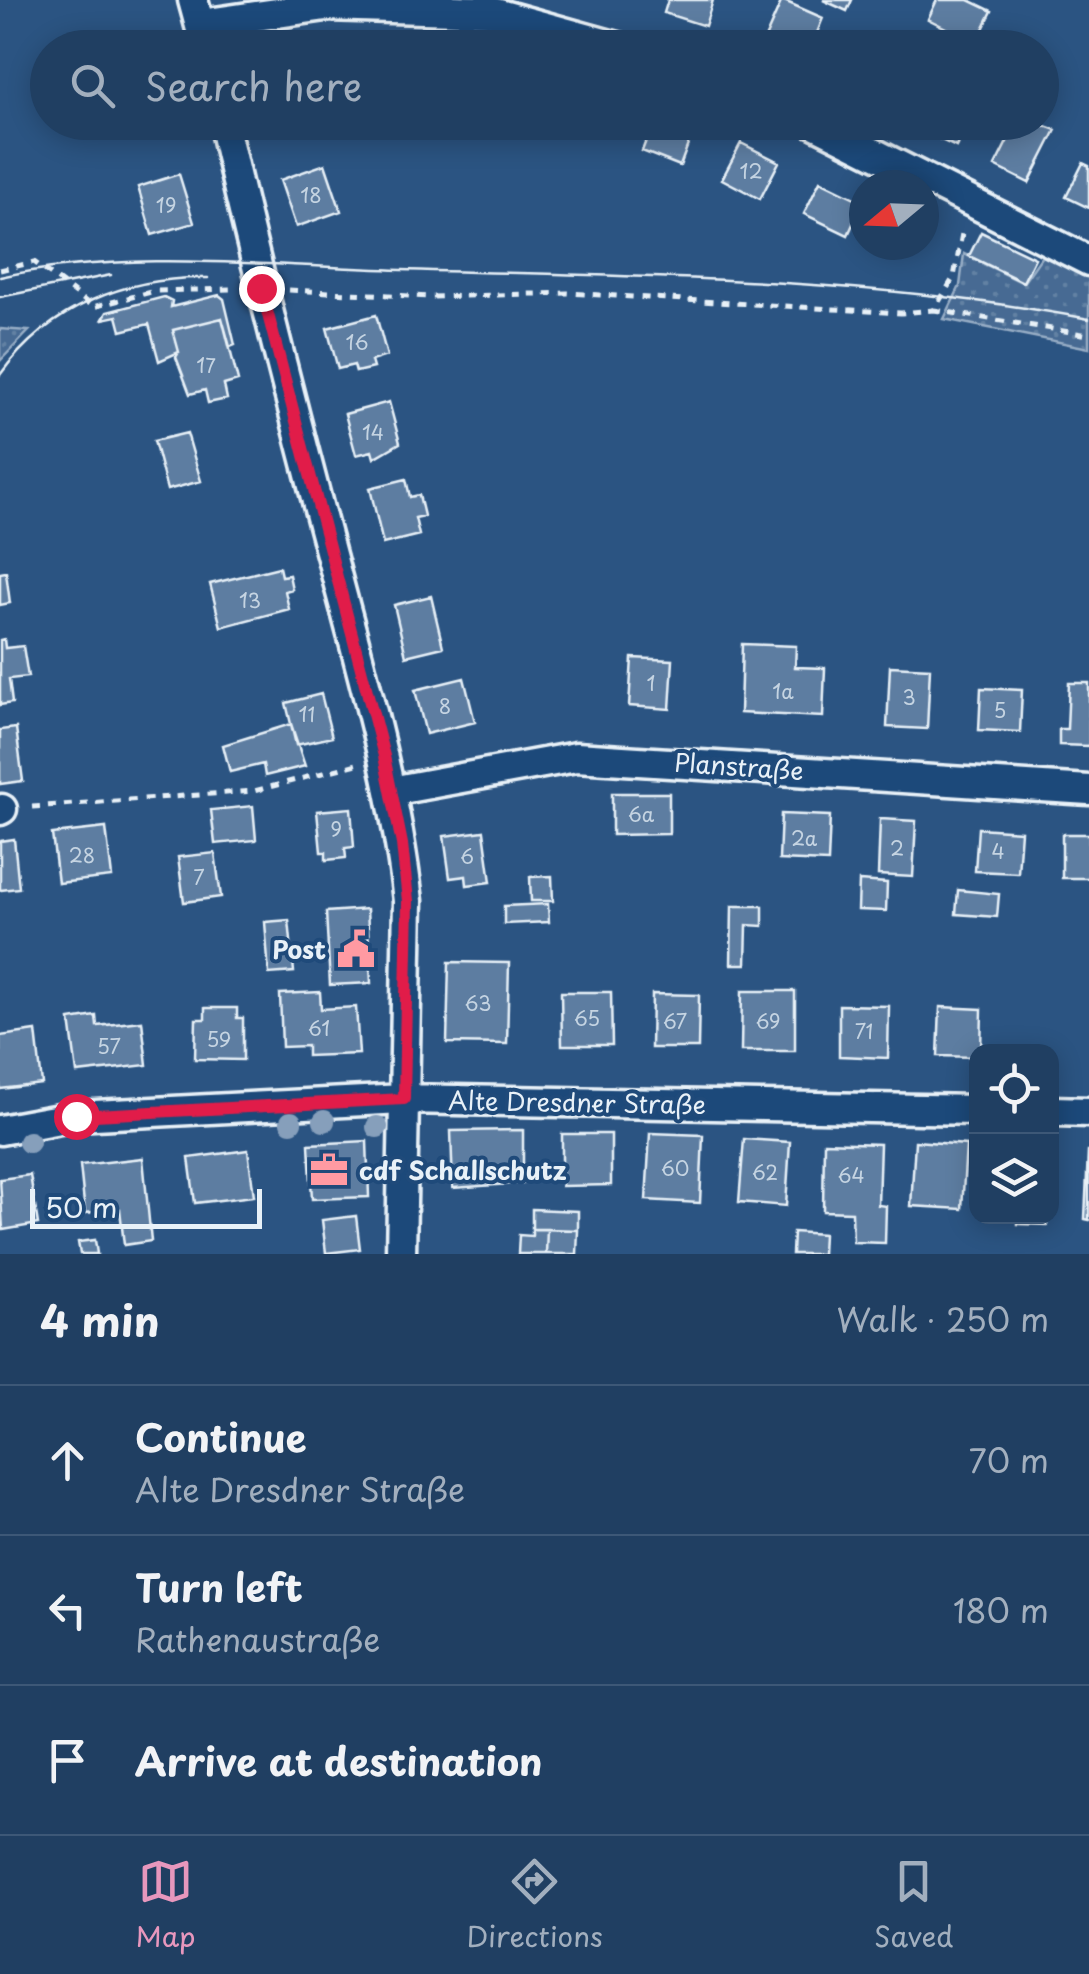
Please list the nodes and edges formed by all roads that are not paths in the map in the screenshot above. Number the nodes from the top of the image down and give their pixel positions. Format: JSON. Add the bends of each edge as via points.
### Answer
{"nodes":[{"id":1,"x":200,"y":24,"type":"edge"},
{"id":2,"x":555,"y":30,"type":"edge"},
{"id":3,"x":227,"y":140,"type":"edge"},
{"id":4,"x":848,"y":140,"type":"edge"},
{"id":5,"x":1089,"y":262,"type":"edge"},
{"id":6,"x":1089,"y":790,"type":"edge"},
{"id":7,"x":391,"y":791,"type":"junction"},
{"id":8,"x":404,"y":1099,"type":"junction"},
{"id":9,"x":969,"y":1110,"type":"edge"},
{"id":10,"x":1059,"y":1111,"type":"edge"},
{"id":11,"x":1089,"y":1112,"type":"edge"},
{"id":12,"x":0,"y":1130,"type":"edge"},
{"id":13,"x":401,"y":1254,"type":"edge"}],
"edges":[{"from":1,"to":2,"type":"street","via":[[326,6],[488,12]]},
{"from":3,"to":7,"type":"street"},
{"from":4,"to":5,"type":"street"},
{"from":6,"to":7,"type":"street","name":"Planstraße","via":[[576,757]]},
{"from":7,"to":8,"type":"street","via":[[408,901]]},
{"from":8,"to":9,"type":"street","name":"Alte Dresdner Straße"},
{"from":8,"to":12,"type":"street","name":"Alte Dresdner Straße","via":[[76,1116]]},
{"from":8,"to":13,"type":"street"},
{"from":10,"to":11,"type":"street"}]}
